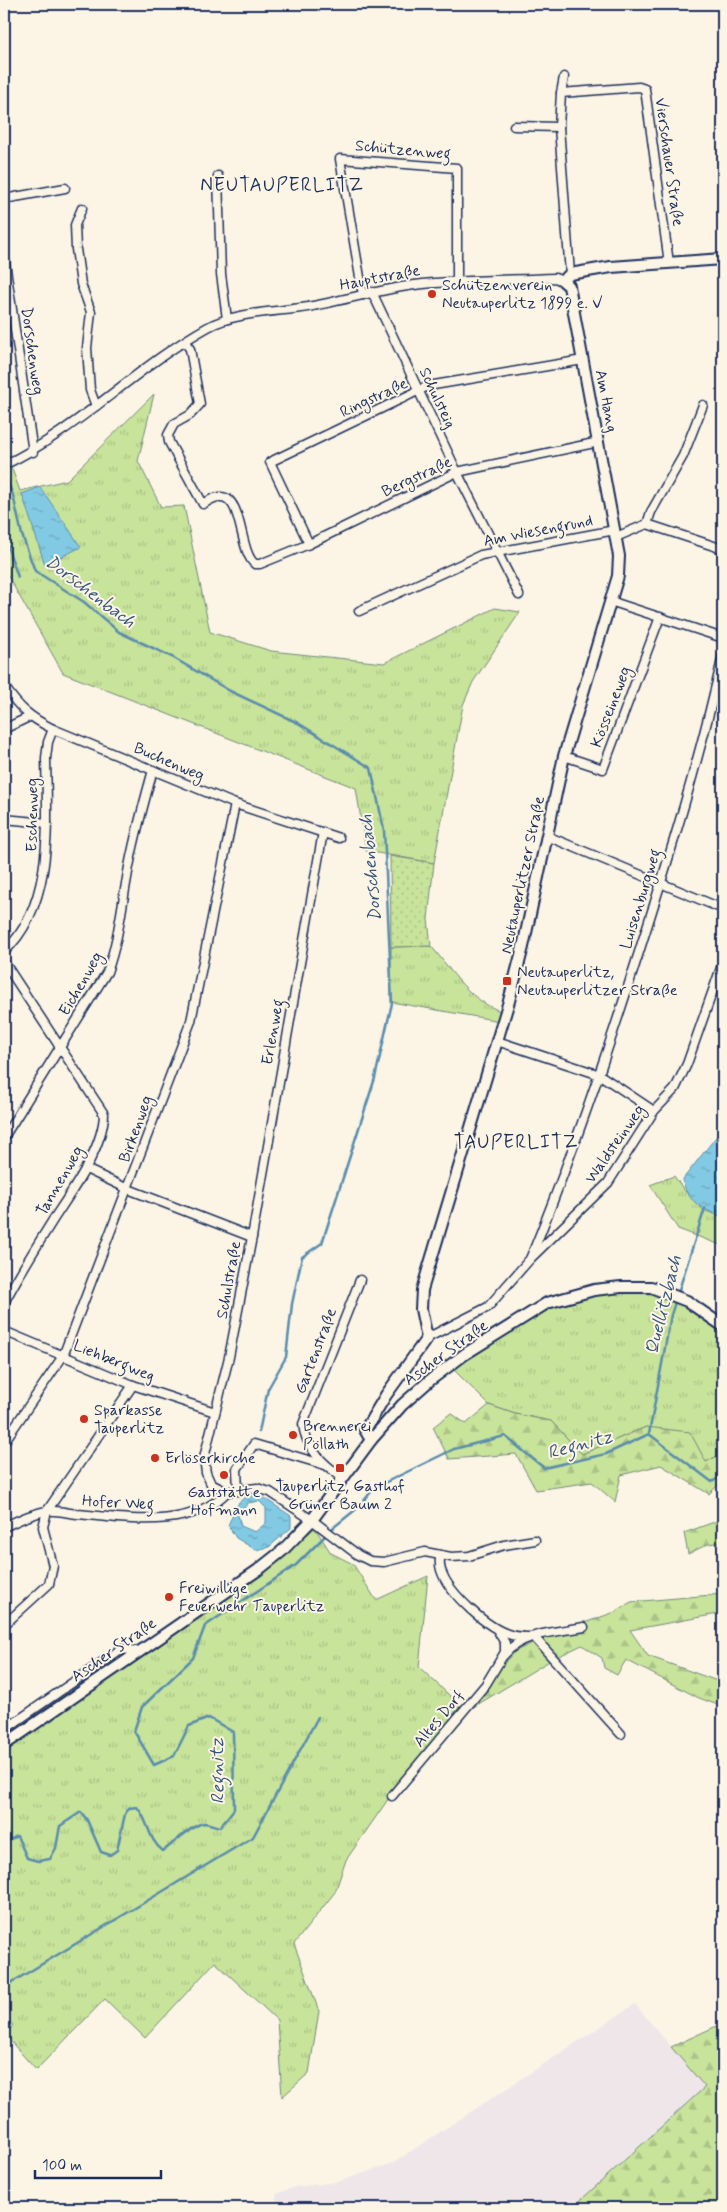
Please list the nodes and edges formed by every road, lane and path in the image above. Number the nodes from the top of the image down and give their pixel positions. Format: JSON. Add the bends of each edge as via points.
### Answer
{"nodes":[{"id":1,"x":564,"y":77,"type":"dead end"},
{"id":2,"x":561,"y":94,"type":"junction"},
{"id":3,"x":514,"y":126,"type":"dead end"},
{"id":4,"x":559,"y":127,"type":"junction"},
{"id":5,"x":218,"y":176,"type":"dead end"},
{"id":6,"x":65,"y":188,"type":"dead end"},
{"id":7,"x":4,"y":199,"type":"edge"},
{"id":8,"x":82,"y":208,"type":"dead end"},
{"id":9,"x":4,"y":255,"type":"edge"},
{"id":10,"x":723,"y":260,"type":"edge"},
{"id":11,"x":669,"y":263,"type":"junction"},
{"id":12,"x":567,"y":277,"type":"junction"},
{"id":13,"x":457,"y":283,"type":"junction"},
{"id":14,"x":372,"y":292,"type":"junction"},
{"id":15,"x":363,"y":294,"type":"junction"},
{"id":16,"x":227,"y":320,"type":"junction"},
{"id":17,"x":185,"y":342,"type":"junction"},
{"id":18,"x":584,"y":360,"type":"junction"},
{"id":19,"x":419,"y":391,"type":"junction"},
{"id":20,"x":703,"y":405,"type":"dead end"},
{"id":21,"x":96,"y":406,"type":"junction"},
{"id":22,"x":599,"y":442,"type":"junction"},
{"id":23,"x":32,"y":452,"type":"junction"},
{"id":24,"x":4,"y":465,"type":"edge"},
{"id":25,"x":457,"y":472,"type":"junction"},
{"id":26,"x":648,"y":524,"type":"junction"},
{"id":27,"x":615,"y":534,"type":"junction"},
{"id":28,"x":309,"y":544,"type":"junction"},
{"id":29,"x":723,"y":549,"type":"edge"},
{"id":30,"x":496,"y":551,"type":"junction"},
{"id":31,"x":518,"y":595,"type":"dead end"},
{"id":32,"x":610,"y":601,"type":"junction"},
{"id":33,"x":359,"y":611,"type":"dead end"},
{"id":34,"x":660,"y":617,"type":"junction"},
{"id":35,"x":723,"y":638,"type":"edge"},
{"id":36,"x":723,"y":655,"type":"edge"},
{"id":37,"x":4,"y":686,"type":"edge"},
{"id":38,"x":29,"y":717,"type":"junction"},
{"id":39,"x":4,"y":728,"type":"edge"},
{"id":40,"x":53,"y":729,"type":"junction"},
{"id":41,"x":564,"y":756,"type":"junction"},
{"id":42,"x":153,"y":770,"type":"junction"},
{"id":43,"x":235,"y":804,"type":"junction"},
{"id":44,"x":4,"y":819,"type":"edge"},
{"id":45,"x":47,"y":823,"type":"junction"},
{"id":46,"x":322,"y":832,"type":"junction"},
{"id":47,"x":547,"y":836,"type":"junction"},
{"id":48,"x":339,"y":838,"type":"dead end"},
{"id":49,"x":661,"y":884,"type":"junction"},
{"id":50,"x":723,"y":909,"type":"edge"},
{"id":51,"x":4,"y":952,"type":"edge"},
{"id":52,"x":723,"y":962,"type":"edge"},
{"id":53,"x":5,"y":969,"type":"edge"},
{"id":54,"x":497,"y":1041,"type":"junction"},
{"id":55,"x":60,"y":1045,"type":"junction"},
{"id":56,"x":600,"y":1075,"type":"junction"},
{"id":57,"x":654,"y":1111,"type":"junction"},
{"id":58,"x":4,"y":1136,"type":"edge"},
{"id":59,"x":86,"y":1169,"type":"junction"},
{"id":60,"x":128,"y":1189,"type":"junction"},
{"id":61,"x":252,"y":1237,"type":"junction"},
{"id":62,"x":530,"y":1259,"type":"junction"},
{"id":63,"x":360,"y":1280,"type":"dead end"},
{"id":64,"x":4,"y":1303,"type":"edge"},
{"id":65,"x":722,"y":1322,"type":"edge"},
{"id":66,"x":4,"y":1331,"type":"edge"},
{"id":67,"x":427,"y":1338,"type":"junction"},
{"id":68,"x":63,"y":1356,"type":"junction"},
{"id":69,"x":133,"y":1385,"type":"junction"},
{"id":70,"x":215,"y":1412,"type":"junction"},
{"id":71,"x":371,"y":1440,"type":"junction"},
{"id":72,"x":4,"y":1442,"type":"edge"},
{"id":73,"x":325,"y":1465,"type":"junction"},
{"id":74,"x":343,"y":1478,"type":"junction"},
{"id":75,"x":238,"y":1491,"type":"junction"},
{"id":76,"x":227,"y":1492,"type":"junction"},
{"id":77,"x":47,"y":1511,"type":"junction"},
{"id":78,"x":312,"y":1520,"type":"junction"},
{"id":79,"x":4,"y":1527,"type":"edge"},
{"id":80,"x":535,"y":1540,"type":"dead end"},
{"id":81,"x":440,"y":1555,"type":"junction"},
{"id":82,"x":4,"y":1625,"type":"edge"},
{"id":83,"x":584,"y":1627,"type":"dead end"},
{"id":84,"x":495,"y":1628,"type":"junction"},
{"id":85,"x":534,"y":1637,"type":"junction"},
{"id":86,"x":139,"y":1651,"type":"junction"},
{"id":87,"x":503,"y":1657,"type":"junction"},
{"id":88,"x":4,"y":1730,"type":"edge"},
{"id":89,"x":621,"y":1734,"type":"dead end"},
{"id":90,"x":4,"y":1745,"type":"edge"},
{"id":91,"x":392,"y":1796,"type":"dead end"}],
"edges":[{"from":1,"to":2,"type":"street"},
{"from":2,"to":4,"type":"street"},
{"from":2,"to":11,"type":"street","name":"Vierschauer Straße","via":[[645,89]]},
{"from":3,"to":4,"type":"street"},
{"from":4,"to":12,"type":"street"},
{"from":5,"to":16,"type":"street","via":[[221,274]]},
{"from":6,"to":7,"type":"street"},
{"from":8,"to":21,"type":"street","via":[[75,225],[76,248],[81,284],[90,312],[87,348],[90,390]]},
{"from":9,"to":23,"type":"street","name":"Dorschenweg"},
{"from":10,"to":11,"type":"street","name":"Hauptstraße"},
{"from":11,"to":12,"type":"street","name":"Hauptstraße","via":[[611,267]]},
{"from":12,"to":13,"type":"street","name":"Hauptstraße"},
{"from":12,"to":18,"type":"street","name":"Am Hang"},
{"from":13,"to":14,"type":"street","name":"Hauptstraße","via":[[423,284]]},
{"from":13,"to":15,"type":"street","name":"Schützenweg","via":[[457,168],[340,159]]},
{"from":14,"to":15,"type":"street","name":"Hauptstraße"},
{"from":14,"to":19,"type":"street","name":"Schulsteig"},
{"from":15,"to":16,"type":"street","name":"Hauptstraße"},
{"from":16,"to":17,"type":"street","name":"Hauptstraße","via":[[209,326]]},
{"from":17,"to":21,"type":"street","name":"Hauptstraße"},
{"from":17,"to":28,"type":"street","name":"Bergstraße","via":[[190,349],[200,404],[190,415],[174,424],[169,442],[203,504],[220,496],[235,506],[248,556],[255,564]]},
{"from":18,"to":19,"type":"street","name":"Ringstraße","via":[[428,386]]},
{"from":18,"to":22,"type":"street","name":"Am Hang"},
{"from":19,"to":25,"type":"street","name":"Schulsteig"},
{"from":19,"to":28,"type":"street","name":"Ringstraße","via":[[270,462]]},
{"from":20,"to":26,"type":"street","via":[[684,456],[651,512]]},
{"from":21,"to":23,"type":"street","name":"Hauptstraße"},
{"from":22,"to":25,"type":"street","name":"Bergstraße"},
{"from":22,"to":27,"type":"street","name":"Am Hang"},
{"from":23,"to":24,"type":"street","name":"Hauptstraße"},
{"from":25,"to":28,"type":"street","name":"Bergstraße"},
{"from":25,"to":30,"type":"street","name":"Schulsteig"},
{"from":26,"to":27,"type":"street","name":"Am Wiesengrund"},
{"from":26,"to":29,"type":"street"},
{"from":27,"to":30,"type":"street","name":"Am Wiesengrund"},
{"from":27,"to":32,"type":"street","name":"Neutauperlitzer Straße","via":[[618,576]]},
{"from":30,"to":31,"type":"street","name":"Schulsteig"},
{"from":30,"to":33,"type":"street","name":"Am Wiesengrund"},
{"from":32,"to":34,"type":"street"},
{"from":32,"to":41,"type":"street","name":"Neutauperlitzer Straße"},
{"from":34,"to":35,"type":"street"},
{"from":34,"to":41,"type":"street","name":"Kösseineweg","via":[[603,768]]},
{"from":36,"to":49,"type":"street","name":"Luisenburgweg","via":[[710,717]]},
{"from":37,"to":38,"type":"street","name":"Buchenweg"},
{"from":38,"to":39,"type":"street"},
{"from":38,"to":40,"type":"street","name":"Buchenweg"},
{"from":40,"to":42,"type":"street","name":"Buchenweg"},
{"from":40,"to":45,"type":"street","name":"Eschenweg","via":[[46,758]]},
{"from":41,"to":47,"type":"street","name":"Neutauperlitzer Straße"},
{"from":42,"to":43,"type":"street","name":"Buchenweg"},
{"from":42,"to":55,"type":"street","name":"Eichenweg","via":[[136,828],[115,951],[106,972]]},
{"from":43,"to":46,"type":"street","name":"Buchenweg"},
{"from":43,"to":60,"type":"street","name":"Birkenweg","via":[[190,1021]]},
{"from":44,"to":45,"type":"street"},
{"from":45,"to":51,"type":"street","name":"Eschenweg","via":[[46,857],[38,891],[26,922]]},
{"from":46,"to":48,"type":"street","name":"Buchenweg"},
{"from":46,"to":61,"type":"street","name":"Erlenweg"},
{"from":47,"to":49,"type":"street"},
{"from":47,"to":54,"type":"street","name":"Neutauperlitzer Straße","via":[[523,948]]},
{"from":49,"to":50,"type":"street"},
{"from":49,"to":56,"type":"street","name":"Luisenburgweg"},
{"from":52,"to":57,"type":"street","name":"Waldsteinweg","via":[[675,1088]]},
{"from":53,"to":55,"type":"street"},
{"from":54,"to":56,"type":"street"},
{"from":54,"to":67,"type":"street","name":"Neutauperlitzer Straße","via":[[422,1290],[421,1310]]},
{"from":55,"to":58,"type":"street","name":"Eichenweg"},
{"from":55,"to":59,"type":"street","name":"Tannenweg","via":[[104,1114],[104,1124]]},
{"from":56,"to":57,"type":"street"},
{"from":56,"to":62,"type":"street","name":"Luisenburgweg"},
{"from":57,"to":62,"type":"street","name":"Waldsteinweg","via":[[608,1183]]},
{"from":59,"to":60,"type":"street","name":"Schulstraße"},
{"from":59,"to":64,"type":"street","name":"Tannenweg","via":[[18,1275]]},
{"from":60,"to":61,"type":"street","name":"Schulstraße"},
{"from":60,"to":68,"type":"street","name":"Birkenweg"},
{"from":61,"to":70,"type":"street","name":"Schulstraße"},
{"from":62,"to":67,"type":"street","name":"Waldsteinweg","via":[[488,1307]]},
{"from":63,"to":73,"type":"street","name":"Gartenstraße","via":[[303,1424],[304,1435]]},
{"from":65,"to":71,"type":"street","name":"Ascher Straße","via":[[688,1301],[651,1287],[594,1290],[547,1303],[465,1354],[429,1381]]},
{"from":66,"to":68,"type":"street","name":"Liehbergweg"},
{"from":67,"to":71,"type":"street","via":[[365,1430]]},
{"from":68,"to":69,"type":"street","name":"Liehbergweg"},
{"from":68,"to":72,"type":"street","name":"Birkenweg"},
{"from":69,"to":70,"type":"street","name":"Liehbergweg"},
{"from":69,"to":77,"type":"street"},
{"from":70,"to":76,"type":"street","name":"Schulstraße","via":[[204,1458],[206,1474],[210,1484]]},
{"from":71,"to":74,"type":"street","name":"Ascher Straße"},
{"from":73,"to":74,"type":"street","name":"Gartenstraße"},
{"from":73,"to":75,"type":"street","via":[[254,1444],[237,1469]]},
{"from":74,"to":78,"type":"street","name":"Ascher Straße"},
{"from":75,"to":76,"type":"street"},
{"from":75,"to":78,"type":"street","via":[[257,1488],[270,1492]]},
{"from":76,"to":77,"type":"street","name":"Hofer Weg","via":[[218,1502],[190,1514],[164,1519]]},
{"from":77,"to":79,"type":"street","name":"Hofer Weg"},
{"from":77,"to":82,"type":"street","via":[[43,1527],[53,1566],[49,1584]]},
{"from":78,"to":81,"type":"street","via":[[370,1561],[384,1562],[425,1552]]},
{"from":78,"to":86,"type":"street","name":"Ascher Straße","via":[[258,1570]]},
{"from":80,"to":81,"type":"street","via":[[469,1556]]},
{"from":81,"to":84,"type":"street","name":"Altes Dorf","via":[[441,1571],[452,1590]]},
{"from":83,"to":85,"type":"street","name":"Altes Dorf"},
{"from":84,"to":85,"type":"street","name":"Altes Dorf","via":[[512,1635]]},
{"from":84,"to":87,"type":"street","name":"Altes Dorf","via":[[505,1643]]},
{"from":85,"to":87,"type":"street","name":"Altes Dorf","via":[[513,1646]]},
{"from":85,"to":89,"type":"street"},
{"from":86,"to":88,"type":"street","via":[[121,1649]]},
{"from":86,"to":90,"type":"street","name":"Ascher Straße"},
{"from":87,"to":91,"type":"street","name":"Altes Dorf","via":[[486,1684]]}]}
